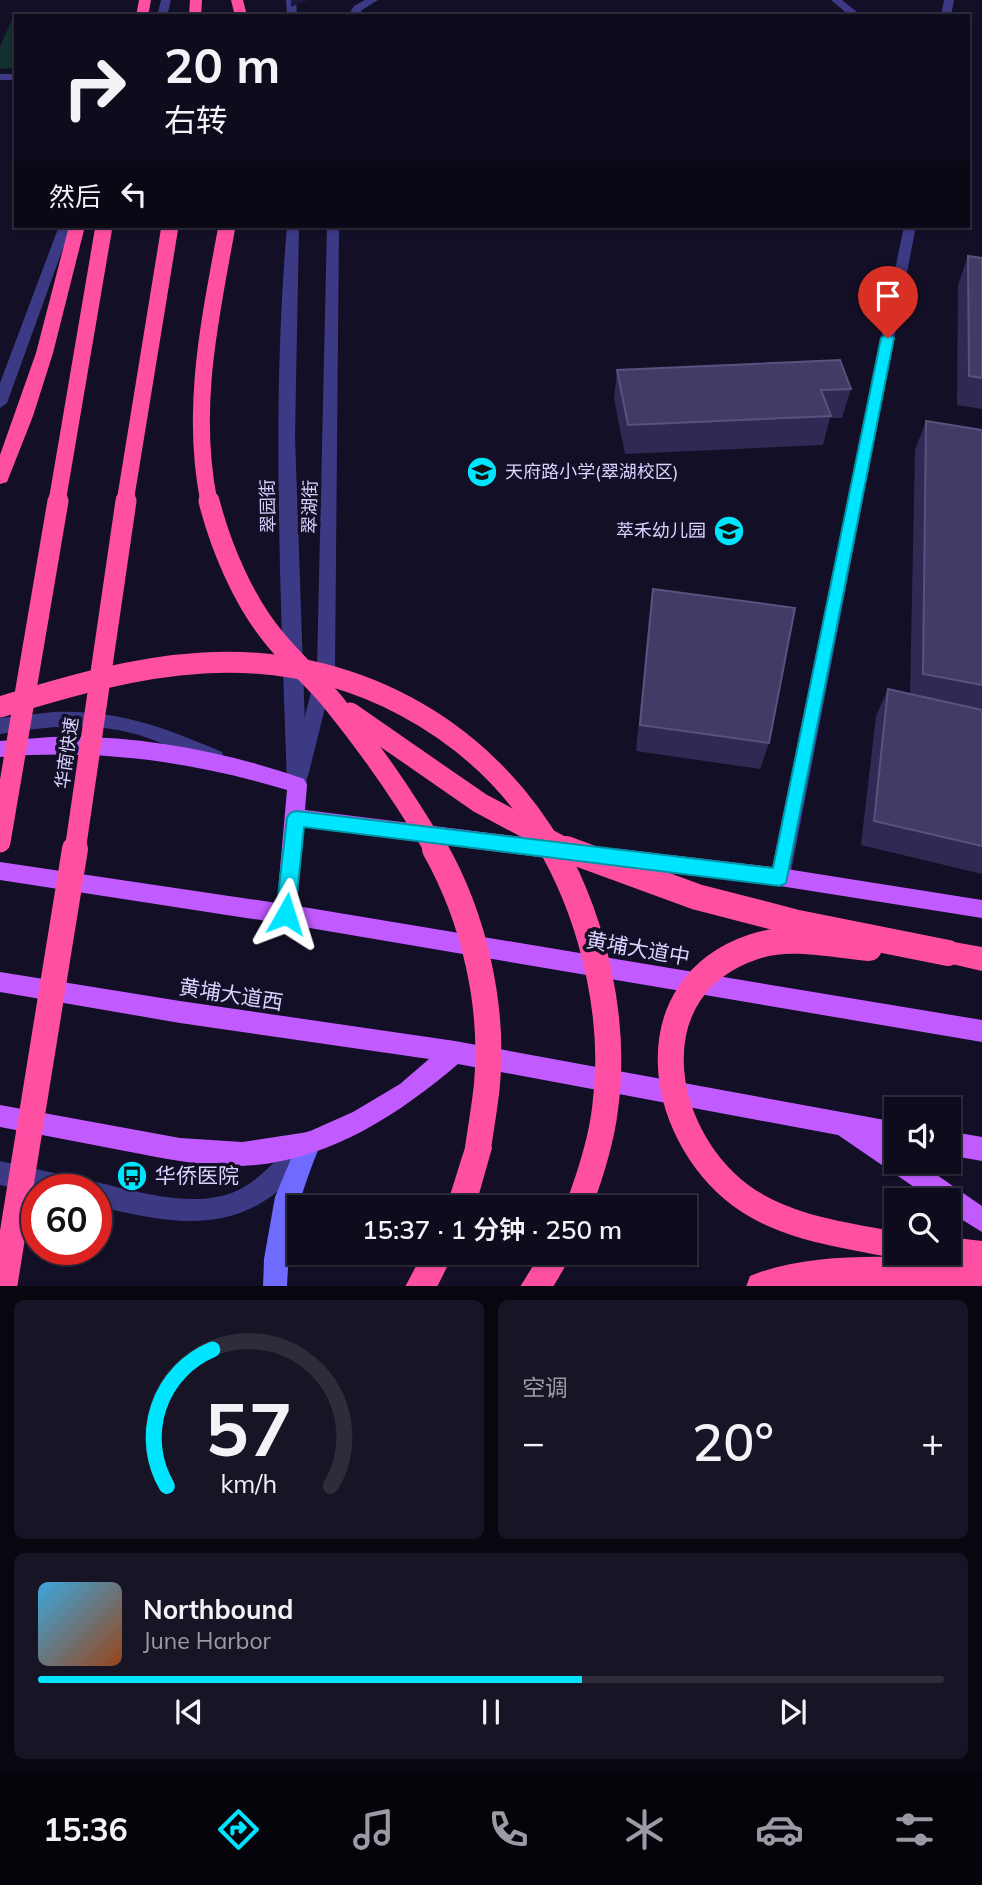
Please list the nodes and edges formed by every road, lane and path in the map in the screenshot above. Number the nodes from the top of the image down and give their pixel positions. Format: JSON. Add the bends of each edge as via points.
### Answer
{"nodes":[{"id":1,"x":373,"y":0,"type":"edge"},
{"id":2,"x":836,"y":0,"type":"edge"},
{"id":3,"x":355,"y":14,"type":"edge"},
{"id":4,"x":854,"y":14,"type":"edge"},
{"id":5,"x":64,"y":228,"type":"edge"},
{"id":6,"x":76,"y":228,"type":"edge"},
{"id":7,"x":104,"y":228,"type":"edge"},
{"id":8,"x":170,"y":228,"type":"edge"},
{"id":9,"x":227,"y":228,"type":"edge"},
{"id":10,"x":293,"y":228,"type":"edge"},
{"id":11,"x":333,"y":228,"type":"edge"},
{"id":12,"x":910,"y":228,"type":"edge"},
{"id":13,"x":0,"y":403,"type":"edge"},
{"id":14,"x":0,"y":477,"type":"edge"},
{"id":15,"x":334,"y":703,"type":"junction"},
{"id":16,"x":0,"y":707,"type":"edge"},
{"id":17,"x":0,"y":726,"type":"edge"},
{"id":18,"x":0,"y":749,"type":"edge"},
{"id":19,"x":238,"y":767,"type":"junction"},
{"id":20,"x":297,"y":785,"type":"junction"},
{"id":21,"x":296,"y":818,"type":"junction"},
{"id":22,"x":0,"y":842,"type":"edge"},
{"id":23,"x":0,"y":871,"type":"edge"},
{"id":24,"x":780,"y":877,"type":"junction"},
{"id":25,"x":982,"y":909,"type":"edge"},
{"id":26,"x":286,"y":914,"type":"junction"},
{"id":27,"x":948,"y":953,"type":"junction"},
{"id":28,"x":982,"y":959,"type":"edge"},
{"id":29,"x":0,"y":982,"type":"edge"},
{"id":30,"x":982,"y":1031,"type":"edge"},
{"id":31,"x":455,"y":1052,"type":"junction"},
{"id":32,"x":0,"y":1116,"type":"edge"},
{"id":33,"x":841,"y":1124,"type":"junction"},
{"id":34,"x":884,"y":1132,"type":"edge"},
{"id":35,"x":309,"y":1143,"type":"junction"},
{"id":36,"x":961,"y":1145,"type":"edge"},
{"id":37,"x":982,"y":1149,"type":"edge"},
{"id":38,"x":884,"y":1153,"type":"edge"},
{"id":39,"x":0,"y":1173,"type":"edge"},
{"id":40,"x":915,"y":1174,"type":"edge"},
{"id":41,"x":21,"y":1178,"type":"edge"},
{"id":42,"x":464,"y":1195,"type":"edge"},
{"id":43,"x":582,"y":1195,"type":"edge"},
{"id":44,"x":112,"y":1198,"type":"edge"},
{"id":45,"x":982,"y":1220,"type":"edge"},
{"id":46,"x":884,"y":1242,"type":"edge"},
{"id":47,"x":961,"y":1254,"type":"edge"},
{"id":48,"x":982,"y":1256,"type":"edge"},
{"id":49,"x":432,"y":1265,"type":"edge"},
{"id":50,"x":550,"y":1265,"type":"edge"},
{"id":51,"x":982,"y":1275,"type":"edge"},
{"id":52,"x":4,"y":1286,"type":"edge"},
{"id":53,"x":275,"y":1286,"type":"edge"},
{"id":54,"x":421,"y":1286,"type":"edge"},
{"id":55,"x":535,"y":1286,"type":"edge"},
{"id":56,"x":761,"y":1286,"type":"edge"}],
"edges":[{"from":1,"to":3,"type":"street"},
{"from":2,"to":4,"type":"street"},
{"from":5,"to":13,"type":"street"},
{"from":6,"to":14,"type":"highway","via":[[46,347]]},
{"from":7,"to":22,"type":"highway","bridge":true},
{"from":8,"to":52,"type":"highway","name":"华南快速","bridge":true,"via":[[140,394],[66,912]]},
{"from":9,"to":15,"type":"highway","bridge":true,"via":[[198,413],[204,481],[239,578],[272,635]]},
{"from":10,"to":20,"type":"street","name":"翠园街","via":[[286,338],[287,522]]},
{"from":11,"to":20,"type":"street","name":"翠湖街","via":[[326,668]]},
{"from":12,"to":24,"type":"street"},
{"from":15,"to":27,"type":"highway","bridge":true,"via":[[480,803],[579,856],[697,897]]},
{"from":15,"to":42,"type":"highway","bridge":true,"via":[[408,802],[435,847],[456,890],[483,976],[489,1024],[488,1087],[478,1148]]},
{"from":16,"to":43,"type":"highway","bridge":true,"via":[[154,667],[246,662],[307,671],[365,687],[426,717],[478,754],[506,780],[549,837],[591,937],[607,1052],[606,1106]]},
{"from":17,"to":19,"type":"street","via":[[68,719],[128,725]]},
{"from":18,"to":19,"type":"main road","via":[[82,745]]},
{"from":19,"to":20,"type":"main road"},
{"from":20,"to":21,"type":"main road"},
{"from":21,"to":24,"type":"main road"},
{"from":21,"to":26,"type":"main road"},
{"from":23,"to":26,"type":"main road"},
{"from":24,"to":25,"type":"main road"},
{"from":26,"to":30,"type":"main road","name":"黄埔大道中"},
{"from":27,"to":28,"type":"highway"},
{"from":27,"to":46,"type":"highway","bridge":true,"via":[[777,943],[753,947],[709,972],[692,989],[677,1010],[670,1037],[673,1093],[682,1123],[719,1177],[772,1213],[800,1224]]},
{"from":29,"to":31,"type":"main road","name":"黄埔大道西"},
{"from":31,"to":33,"type":"main road"},
{"from":31,"to":35,"type":"main road","via":[[408,1092]]},
{"from":32,"to":35,"type":"main road","via":[[180,1150],[242,1154]]},
{"from":33,"to":34,"type":"main road"},
{"from":33,"to":38,"type":"main road"},
{"from":35,"to":44,"type":"street","via":[[265,1187],[243,1201],[211,1209],[155,1207]]},
{"from":35,"to":53,"type":"street","via":[[286,1197]]},
{"from":36,"to":37,"type":"main road"},
{"from":39,"to":41,"type":"street"},
{"from":40,"to":45,"type":"main road"},
{"from":47,"to":48,"type":"highway"},
{"from":49,"to":54,"type":"highway"},
{"from":50,"to":55,"type":"highway"},
{"from":51,"to":56,"type":"highway","via":[[877,1270]]}]}
